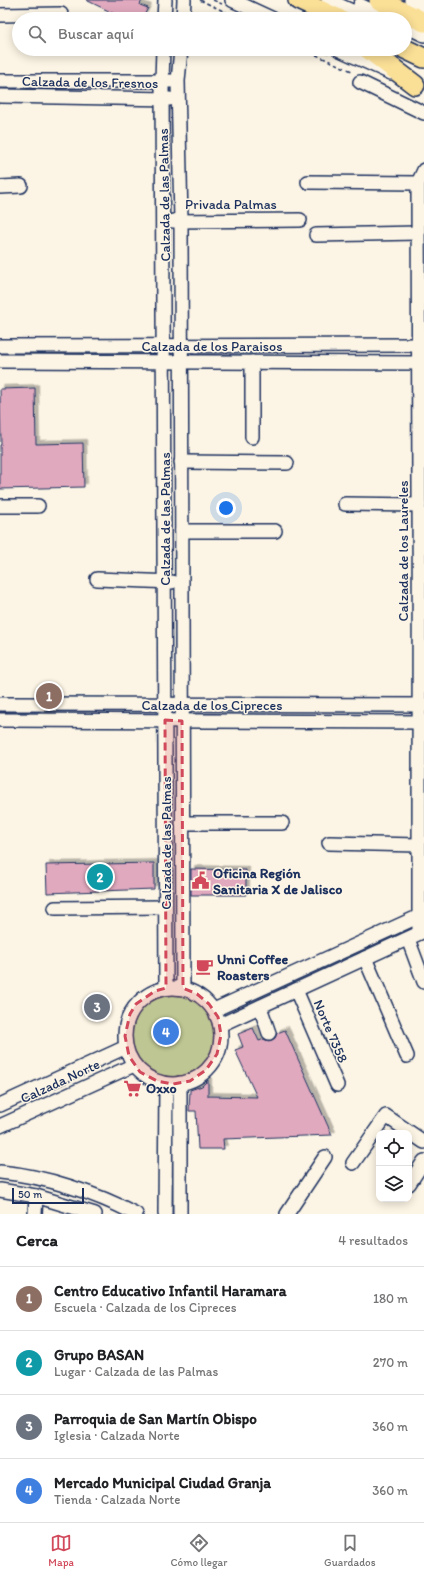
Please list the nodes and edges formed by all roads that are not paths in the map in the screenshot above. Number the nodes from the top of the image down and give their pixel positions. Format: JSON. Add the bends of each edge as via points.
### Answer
{"nodes":[{"id":1,"x":165,"y":0,"type":"edge"},
{"id":2,"x":184,"y":0,"type":"edge"},
{"id":3,"x":232,"y":0,"type":"edge"},
{"id":4,"x":256,"y":0,"type":"edge"},
{"id":5,"x":349,"y":0,"type":"edge"},
{"id":6,"x":379,"y":0,"type":"edge"},
{"id":7,"x":411,"y":0,"type":"edge"},
{"id":8,"x":313,"y":2,"type":"edge"},
{"id":9,"x":424,"y":6,"type":"edge"},
{"id":10,"x":164,"y":12,"type":"edge"},
{"id":11,"x":183,"y":12,"type":"edge"},
{"id":12,"x":259,"y":12,"type":"edge"},
{"id":13,"x":267,"y":12,"type":"edge"},
{"id":14,"x":322,"y":12,"type":"edge"},
{"id":15,"x":328,"y":12,"type":"edge"},
{"id":16,"x":346,"y":12,"type":"edge"},
{"id":17,"x":374,"y":12,"type":"edge"},
{"id":18,"x":404,"y":12,"type":"edge"},
{"id":19,"x":0,"y":16,"type":"edge"},
{"id":20,"x":12,"y":16,"type":"edge"},
{"id":21,"x":412,"y":16,"type":"edge"},
{"id":22,"x":424,"y":22,"type":"edge"},
{"id":23,"x":412,"y":30,"type":"edge"},
{"id":24,"x":424,"y":36,"type":"edge"},
{"id":25,"x":412,"y":39,"type":"edge"},
{"id":26,"x":424,"y":45,"type":"edge"},
{"id":27,"x":412,"y":52,"type":"edge"},
{"id":28,"x":163,"y":56,"type":"edge"},
{"id":29,"x":180,"y":56,"type":"edge"},
{"id":30,"x":353,"y":56,"type":"edge"},
{"id":31,"x":377,"y":56,"type":"edge"},
{"id":32,"x":424,"y":58,"type":"edge"},
{"id":33,"x":0,"y":81,"type":"edge"},
{"id":34,"x":162,"y":81,"type":"junction"},
{"id":35,"x":178,"y":81,"type":"junction"},
{"id":36,"x":360,"y":82,"type":"dead end"},
{"id":37,"x":419,"y":87,"type":"edge"},
{"id":38,"x":0,"y":96,"type":"edge"},
{"id":39,"x":162,"y":99,"type":"junction"},
{"id":40,"x":179,"y":99,"type":"junction"},
{"id":41,"x":424,"y":113,"type":"edge"},
{"id":42,"x":424,"y":170,"type":"edge"},
{"id":43,"x":308,"y":182,"type":"dead end"},
{"id":44,"x":418,"y":183,"type":"junction"},
{"id":45,"x":21,"y":186,"type":"dead end"},
{"id":46,"x":0,"y":187,"type":"edge"},
{"id":47,"x":163,"y":220,"type":"junction"},
{"id":48,"x":300,"y":220,"type":"dead end"},
{"id":49,"x":181,"y":221,"type":"junction"},
{"id":50,"x":418,"y":233,"type":"junction"},
{"id":51,"x":316,"y":235,"type":"dead end"},
{"id":52,"x":422,"y":345,"type":"edge"},
{"id":53,"x":0,"y":346,"type":"edge"},
{"id":54,"x":163,"y":346,"type":"junction"},
{"id":55,"x":181,"y":346,"type":"junction"},
{"id":56,"x":0,"y":361,"type":"edge"},
{"id":57,"x":163,"y":361,"type":"junction"},
{"id":58,"x":181,"y":362,"type":"junction"},
{"id":59,"x":252,"y":362,"type":"junction"},
{"id":60,"x":422,"y":363,"type":"edge"},
{"id":61,"x":252,"y":437,"type":"dead end"},
{"id":62,"x":181,"y":462,"type":"junction"},
{"id":63,"x":287,"y":463,"type":"dead end"},
{"id":64,"x":422,"y":483,"type":"edge"},
{"id":65,"x":345,"y":504,"type":"dead end"},
{"id":66,"x":419,"y":505,"type":"junction"},
{"id":67,"x":0,"y":506,"type":"edge"},
{"id":68,"x":38,"y":506,"type":"dead end"},
{"id":69,"x":182,"y":531,"type":"junction"},
{"id":70,"x":276,"y":531,"type":"dead end"},
{"id":71,"x":97,"y":579,"type":"dead end"},
{"id":72,"x":164,"y":582,"type":"junction"},
{"id":73,"x":182,"y":582,"type":"junction"},
{"id":74,"x":0,"y":704,"type":"edge"},
{"id":75,"x":165,"y":704,"type":"junction"},
{"id":76,"x":182,"y":704,"type":"junction"},
{"id":77,"x":422,"y":705,"type":"edge"},
{"id":78,"x":0,"y":720,"type":"edge"},
{"id":79,"x":165,"y":720,"type":"junction"},
{"id":80,"x":182,"y":721,"type":"junction"},
{"id":81,"x":422,"y":722,"type":"edge"},
{"id":82,"x":421,"y":815,"type":"edge"},
{"id":83,"x":182,"y":823,"type":"junction"},
{"id":84,"x":282,"y":823,"type":"dead end"},
{"id":85,"x":329,"y":844,"type":"dead end"},
{"id":86,"x":418,"y":845,"type":"junction"},
{"id":87,"x":55,"y":908,"type":"dead end"},
{"id":88,"x":165,"y":908,"type":"junction"},
{"id":89,"x":422,"y":915,"type":"edge"},
{"id":90,"x":417,"y":934,"type":"edge"},
{"id":91,"x":365,"y":958,"type":"junction"},
{"id":92,"x":424,"y":982,"type":"edge"},
{"id":93,"x":166,"y":988,"type":"junction"},
{"id":94,"x":183,"y":988,"type":"junction"},
{"id":95,"x":296,"y":990,"type":"junction"},
{"id":96,"x":260,"y":1007,"type":"junction"},
{"id":97,"x":214,"y":1010,"type":"junction"},
{"id":98,"x":220,"y":1025,"type":"junction"},
{"id":99,"x":269,"y":1033,"type":"dead end"},
{"id":100,"x":126,"y":1047,"type":"junction"},
{"id":101,"x":407,"y":1056,"type":"dead end"},
{"id":102,"x":134,"y":1065,"type":"junction"},
{"id":103,"x":180,"y":1083,"type":"junction"},
{"id":104,"x":166,"y":1084,"type":"junction"},
{"id":105,"x":337,"y":1085,"type":"dead end"},
{"id":106,"x":0,"y":1105,"type":"edge"},
{"id":107,"x":0,"y":1126,"type":"edge"},
{"id":108,"x":379,"y":1130,"type":"edge"},
{"id":109,"x":402,"y":1130,"type":"edge"},
{"id":110,"x":376,"y":1135,"type":"edge"},
{"id":111,"x":412,"y":1135,"type":"edge"},
{"id":112,"x":424,"y":1142,"type":"edge"},
{"id":113,"x":325,"y":1157,"type":"dead end"},
{"id":114,"x":424,"y":1161,"type":"edge"},
{"id":115,"x":353,"y":1164,"type":"dead end"},
{"id":116,"x":0,"y":1172,"type":"edge"},
{"id":117,"x":412,"y":1179,"type":"edge"},
{"id":118,"x":0,"y":1190,"type":"edge"},
{"id":119,"x":36,"y":1196,"type":"junction"},
{"id":120,"x":35,"y":1214,"type":"edge"},
{"id":121,"x":95,"y":1214,"type":"edge"},
{"id":122,"x":136,"y":1214,"type":"edge"},
{"id":123,"x":165,"y":1214,"type":"edge"},
{"id":124,"x":180,"y":1214,"type":"edge"},
{"id":125,"x":287,"y":1214,"type":"edge"}],
"edges":[{"from":1,"to":10,"type":"street"},
{"from":2,"to":11,"type":"street"},
{"from":3,"to":12,"type":"street"},
{"from":4,"to":13,"type":"street"},
{"from":5,"to":17,"type":"street"},
{"from":6,"to":18,"type":"highway"},
{"from":7,"to":9,"type":"street"},
{"from":8,"to":14,"type":"highway"},
{"from":8,"to":15,"type":"highway"},
{"from":8,"to":16,"type":"street"},
{"from":19,"to":20,"type":"street"},
{"from":21,"to":22,"type":"highway"},
{"from":23,"to":24,"type":"street"},
{"from":25,"to":26,"type":"street"},
{"from":27,"to":32,"type":"highway"},
{"from":28,"to":34,"type":"street","name":"Calzada de las Palmas"},
{"from":29,"to":35,"type":"street","name":"Calzada de las Palmas"},
{"from":30,"to":37,"type":"street"},
{"from":31,"to":37,"type":"highway"},
{"from":33,"to":34,"type":"street","name":"Calzada de los Fresnos"},
{"from":34,"to":35,"type":"street","name":"Calzada de los Fresnos"},
{"from":34,"to":39,"type":"street","name":"Calzada de las Palmas"},
{"from":35,"to":40,"type":"street","name":"Calzada de las Palmas"},
{"from":36,"to":41,"type":"street"},
{"from":38,"to":39,"type":"street","name":"Calzada de los Fresnos"},
{"from":39,"to":40,"type":"street","name":"Calzada de los Fresnos"},
{"from":39,"to":47,"type":"street","name":"Calzada de las Palmas"},
{"from":40,"to":49,"type":"street","name":"Calzada de las Palmas"},
{"from":42,"to":44,"type":"street","name":"Calzada de los Laureles"},
{"from":43,"to":44,"type":"street"},
{"from":44,"to":50,"type":"street","name":"Calzada de los Laureles"},
{"from":45,"to":46,"type":"street"},
{"from":47,"to":49,"type":"street","name":"Privada Palmas"},
{"from":47,"to":54,"type":"street","name":"Calzada de las Palmas"},
{"from":48,"to":49,"type":"street","name":"Privada Palmas"},
{"from":49,"to":55,"type":"street","name":"Calzada de las Palmas"},
{"from":50,"to":51,"type":"street"},
{"from":50,"to":52,"type":"street","name":"Calzada de los Laureles"},
{"from":52,"to":55,"type":"street","name":"Calzada de los Paraisos"},
{"from":52,"to":60,"type":"street","name":"Calzada de los Laureles"},
{"from":53,"to":54,"type":"street","name":"Calzada de los Paraisos"},
{"from":54,"to":55,"type":"street","name":"Calzada de los Paraisos"},
{"from":54,"to":57,"type":"street","name":"Calzada de las Palmas"},
{"from":55,"to":58,"type":"street","name":"Calzada de las Palmas"},
{"from":56,"to":57,"type":"street","name":"Calzada de los Paraisos"},
{"from":57,"to":58,"type":"street","name":"Calzada de los Paraisos"},
{"from":57,"to":72,"type":"street","name":"Calzada de las Palmas"},
{"from":58,"to":59,"type":"street","name":"Calzada de los Paraisos"},
{"from":58,"to":62,"type":"street","name":"Calzada de las Palmas"},
{"from":59,"to":60,"type":"street","name":"Calzada de los Paraisos"},
{"from":59,"to":61,"type":"street"},
{"from":60,"to":64,"type":"street","name":"Calzada de los Laureles"},
{"from":62,"to":63,"type":"street"},
{"from":62,"to":69,"type":"street","name":"Calzada de las Palmas"},
{"from":64,"to":66,"type":"street","name":"Calzada de los Laureles"},
{"from":65,"to":66,"type":"street"},
{"from":66,"to":77,"type":"street","name":"Calzada de los Laureles"},
{"from":67,"to":68,"type":"street"},
{"from":69,"to":70,"type":"street"},
{"from":69,"to":73,"type":"street","name":"Calzada de las Palmas"},
{"from":71,"to":72,"type":"street"},
{"from":72,"to":73,"type":"street"},
{"from":72,"to":75,"type":"street","name":"Calzada de las Palmas"},
{"from":73,"to":76,"type":"street","name":"Calzada de las Palmas"},
{"from":74,"to":75,"type":"street","name":"Calzada de los Cipreces"},
{"from":75,"to":76,"type":"street","name":"Calzada de los Cipreces"},
{"from":75,"to":79,"type":"street","name":"Calzada de las Palmas"},
{"from":76,"to":77,"type":"street","name":"Calzada de los Cipreces"},
{"from":76,"to":80,"type":"street","name":"Calzada de las Palmas"},
{"from":77,"to":81,"type":"street","name":"Calzada de los Laureles"},
{"from":78,"to":79,"type":"street","name":"Calzada de los Cipreces"},
{"from":79,"to":80,"type":"street","name":"Calzada de los Cipreces"},
{"from":79,"to":88,"type":"street","name":"Calzada de las Palmas"},
{"from":80,"to":81,"type":"street","name":"Calzada de los Cipreces"},
{"from":80,"to":83,"type":"street","name":"Calzada de las Palmas"},
{"from":81,"to":82,"type":"street","name":"Calzada de los Laureles"},
{"from":82,"to":86,"type":"street","name":"Calzada de los Laureles"},
{"from":83,"to":84,"type":"street"},
{"from":83,"to":94,"type":"street","name":"Calzada de las Palmas"},
{"from":85,"to":86,"type":"street"},
{"from":86,"to":89,"type":"street","name":"Calzada de los Laureles"},
{"from":87,"to":88,"type":"street"},
{"from":88,"to":93,"type":"street","name":"Calzada de las Palmas"},
{"from":89,"to":90,"type":"street","name":"Calzada de los Laureles"},
{"from":89,"to":97,"type":"street"},
{"from":90,"to":91,"type":"street"},
{"from":90,"to":92,"type":"street","name":"Calzada de los Laureles"},
{"from":91,"to":95,"type":"street"},
{"from":91,"to":101,"type":"street"},
{"from":93,"to":94,"type":"street"},
{"from":93,"to":100,"type":"street","via":[[145,996],[136,1004],[126,1024]]},
{"from":94,"to":97,"type":"street","via":[[204,998]]},
{"from":95,"to":96,"type":"street"},
{"from":95,"to":105,"type":"street","name":"Norte 7358"},
{"from":96,"to":98,"type":"street"},
{"from":96,"to":99,"type":"street"},
{"from":97,"to":98,"type":"street"},
{"from":98,"to":103,"type":"street","via":[[220,1045],[213,1063],[198,1076]]},
{"from":100,"to":102,"type":"street"},
{"from":100,"to":106,"type":"street","name":"Calzada Norte"},
{"from":102,"to":104,"type":"street","via":[[148,1077]]},
{"from":102,"to":107,"type":"street","name":"Calzada Norte"},
{"from":103,"to":104,"type":"street"},
{"from":103,"to":124,"type":"street"},
{"from":104,"to":123,"type":"street"},
{"from":108,"to":109,"type":"street","via":[[386,1116]]},
{"from":110,"to":115,"type":"street"},
{"from":111,"to":112,"type":"street"},
{"from":113,"to":125,"type":"street"},
{"from":114,"to":117,"type":"street"},
{"from":116,"to":122,"type":"street","via":[[56,1183],[98,1196]]},
{"from":118,"to":119,"type":"street"},
{"from":119,"to":120,"type":"street"},
{"from":119,"to":121,"type":"street"}]}
